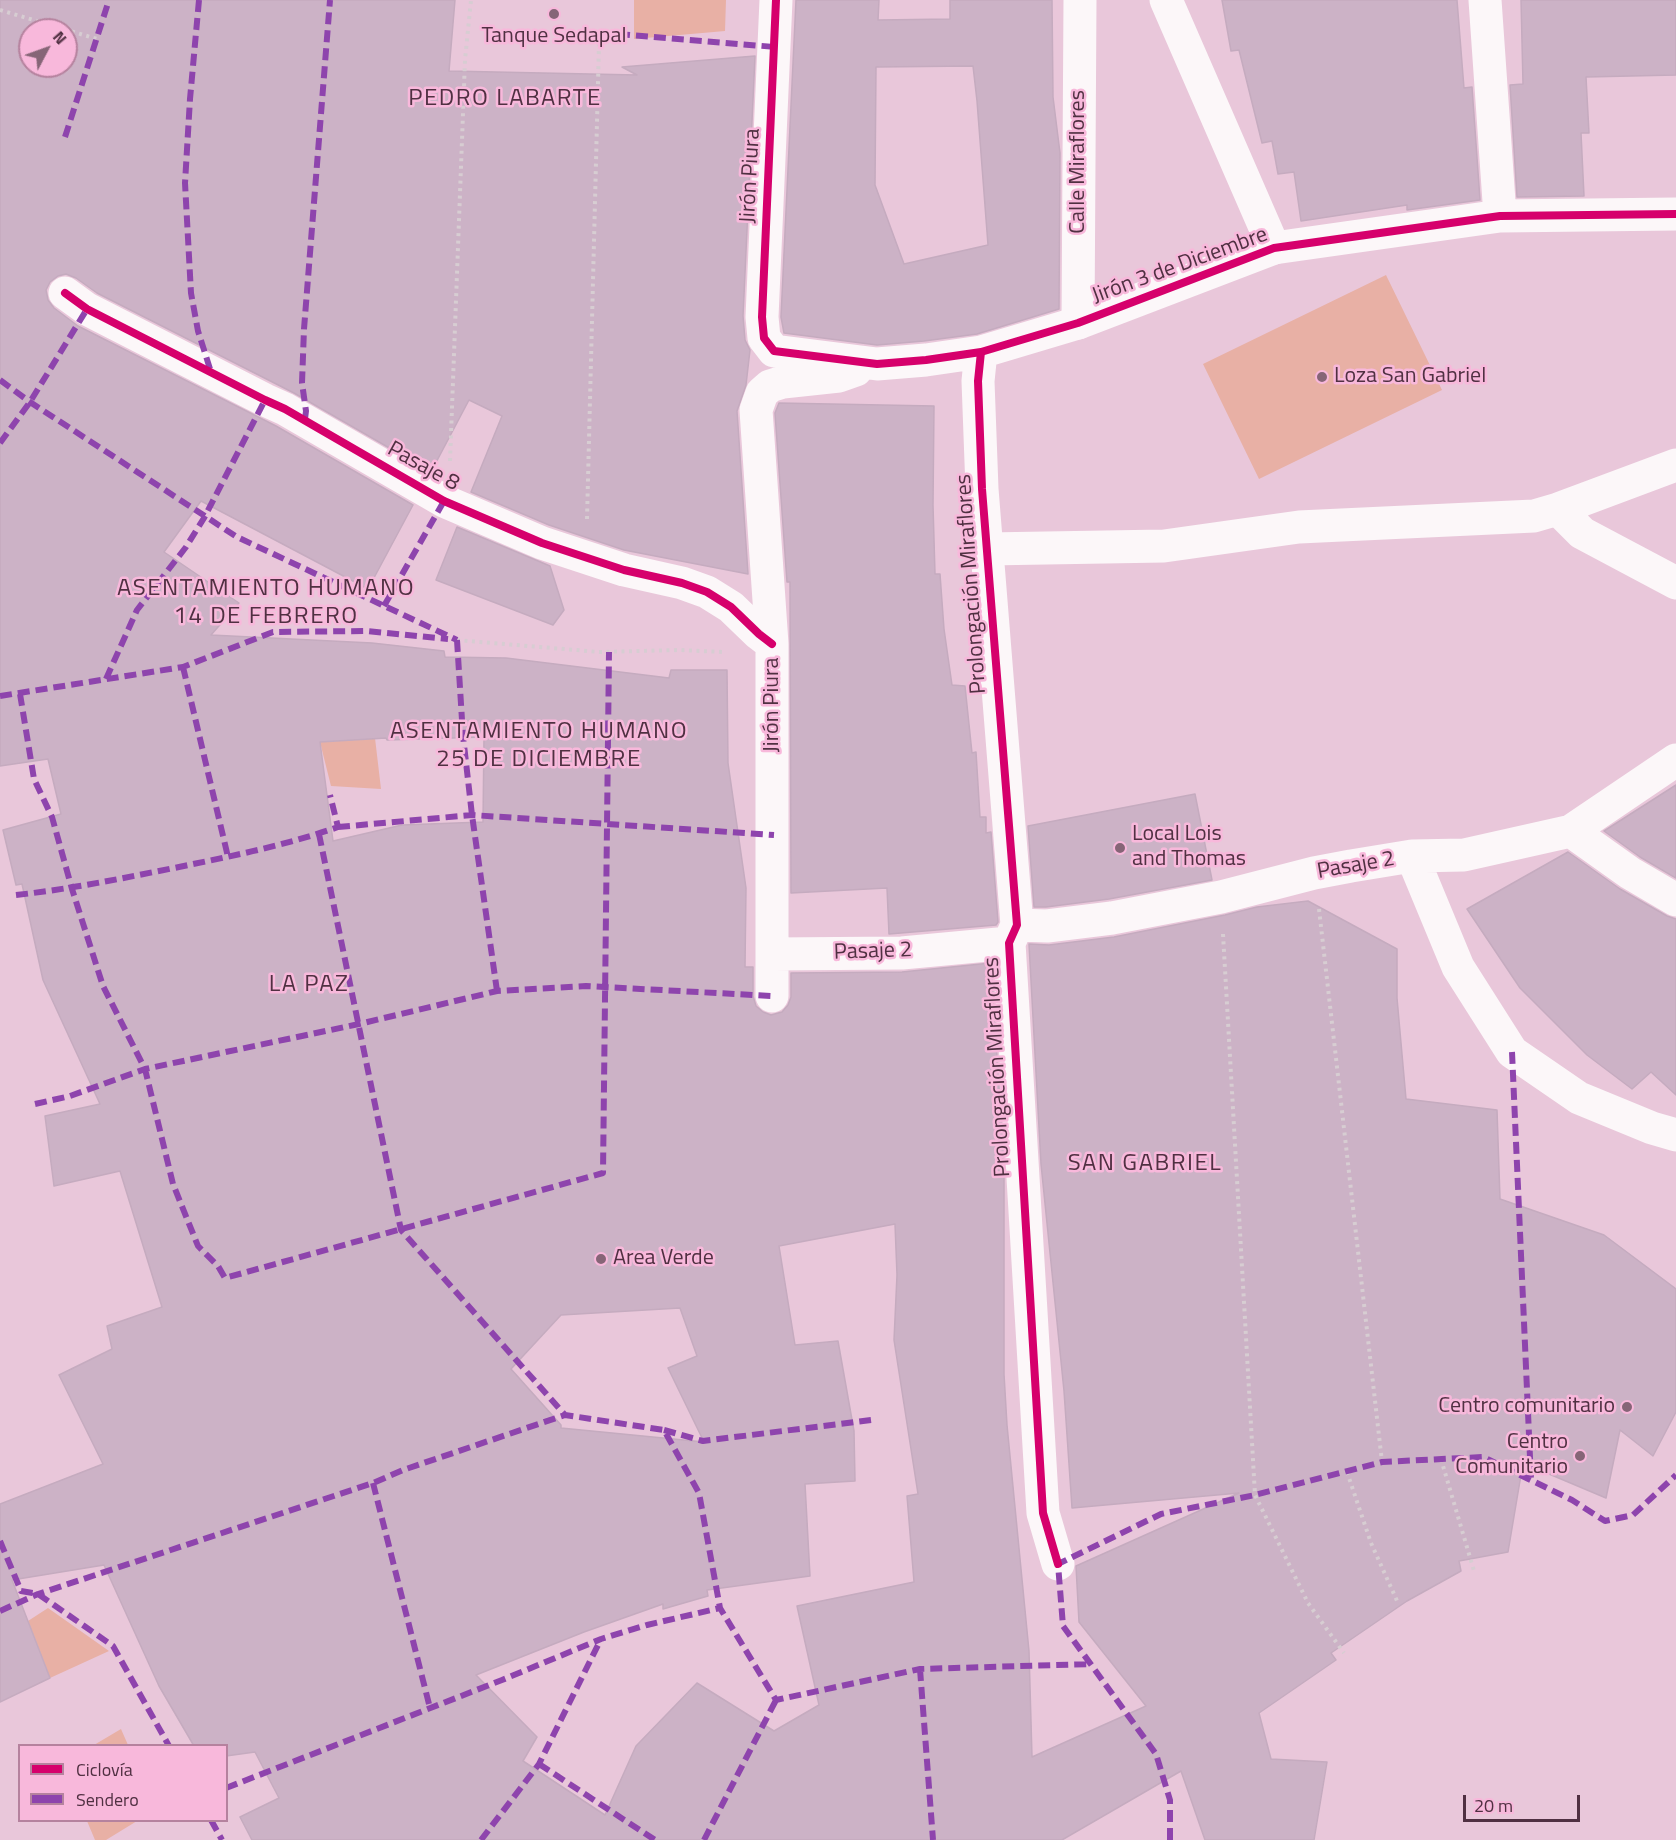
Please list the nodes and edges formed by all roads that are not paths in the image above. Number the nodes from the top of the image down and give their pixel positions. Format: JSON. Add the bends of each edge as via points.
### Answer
{"nodes":[{"id":1,"x":776,"y":0,"type":"edge"},
{"id":2,"x":1080,"y":0,"type":"edge"},
{"id":3,"x":1166,"y":0,"type":"edge"},
{"id":4,"x":1485,"y":0,"type":"edge"},
{"id":5,"x":1676,"y":214,"type":"edge"},
{"id":6,"x":1500,"y":216,"type":"junction"},
{"id":7,"x":1274,"y":248,"type":"junction"},
{"id":8,"x":65,"y":293,"type":"dead end"},
{"id":9,"x":1078,"y":323,"type":"junction"},
{"id":10,"x":774,"y":351,"type":"joint"},
{"id":11,"x":981,"y":352,"type":"junction"},
{"id":12,"x":877,"y":364,"type":"junction"},
{"id":13,"x":1676,"y":465,"type":"edge"},
{"id":14,"x":1558,"y":509,"type":"junction"},
{"id":15,"x":987,"y":549,"type":"junction"},
{"id":16,"x":1676,"y":583,"type":"edge"},
{"id":17,"x":772,"y":649,"type":"junction"},
{"id":18,"x":1676,"y":760,"type":"edge"},
{"id":19,"x":1571,"y":831,"type":"junction"},
{"id":20,"x":1412,"y":856,"type":"junction"},
{"id":21,"x":1676,"y":900,"type":"edge"},
{"id":22,"x":1013,"y":934,"type":"junction"},
{"id":23,"x":773,"y":954,"type":"junction"},
{"id":24,"x":772,"y":996,"type":"dead end"},
{"id":25,"x":1676,"y":1135,"type":"edge"},
{"id":26,"x":1058,"y":1564,"type":"dead end"}],
"edges":[{"from":1,"to":10,"type":"street","name":"Jirón Piura","via":[[762,317],[764,339]]},
{"from":2,"to":9,"type":"street","name":"Calle Miraflores"},
{"from":3,"to":7,"type":"street"},
{"from":4,"to":6,"type":"street"},
{"from":5,"to":6,"type":"street","name":"Jirón 3 de Diciembre"},
{"from":6,"to":7,"type":"street","name":"Jirón 3 de Diciembre"},
{"from":7,"to":9,"type":"street","name":"Jirón 3 de Diciembre"},
{"from":8,"to":17,"type":"street","name":"Pasaje 8","via":[[87,309],[305,419],[444,501],[542,543],[707,592],[730,607]]},
{"from":9,"to":11,"type":"street","name":"Jirón 3 de Diciembre"},
{"from":10,"to":12,"type":"street","name":"Jirón 3 de Diciembre"},
{"from":11,"to":12,"type":"street","name":"Jirón 3 de Diciembre"},
{"from":11,"to":15,"type":"street","name":"Prolongación Miraflores","via":[[978,381]]},
{"from":12,"to":17,"type":"street","name":"Jirón Piura","via":[[839,376],[783,382],[762,393],[756,410]]},
{"from":13,"to":14,"type":"street"},
{"from":14,"to":15,"type":"street","via":[[1534,516],[1299,527],[1164,546]]},
{"from":14,"to":16,"type":"street","via":[[1582,533]]},
{"from":15,"to":22,"type":"street","name":"Prolongación Miraflores"},
{"from":17,"to":23,"type":"street","name":"Jirón Piura"},
{"from":18,"to":19,"type":"street","name":"Pasaje 2"},
{"from":19,"to":20,"type":"street","name":"Pasaje 2","via":[[1464,855]]},
{"from":19,"to":21,"type":"street"},
{"from":20,"to":22,"type":"street","name":"Pasaje 2","via":[[1314,873],[1221,897]]},
{"from":20,"to":25,"type":"street","via":[[1458,967],[1512,1052],[1579,1098]]},
{"from":22,"to":23,"type":"street","name":"Pasaje 2","via":[[902,953]]},
{"from":22,"to":26,"type":"street","name":"Prolongación Miraflores","via":[[1043,1513]]},
{"from":23,"to":24,"type":"street","name":"Jirón Piura"}]}
